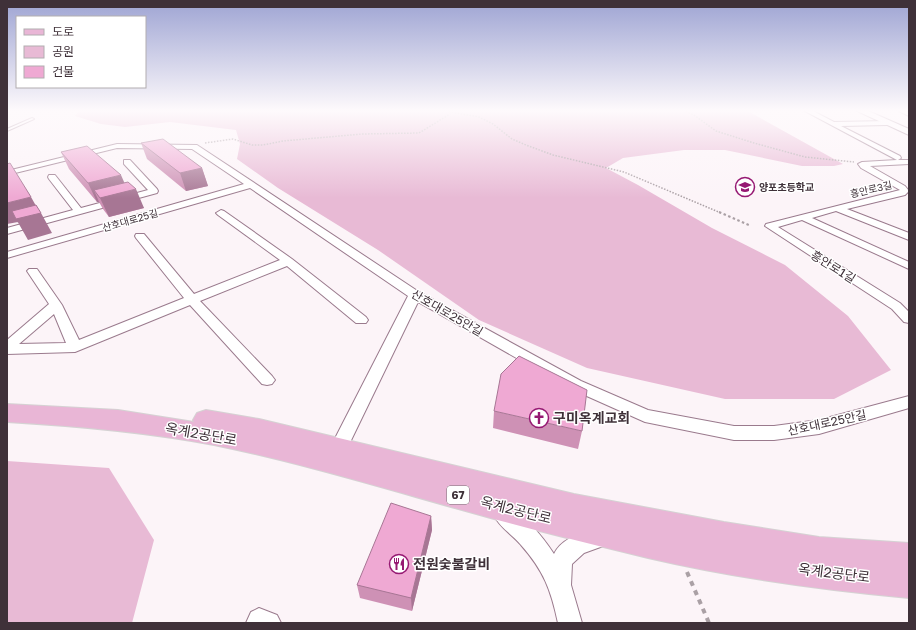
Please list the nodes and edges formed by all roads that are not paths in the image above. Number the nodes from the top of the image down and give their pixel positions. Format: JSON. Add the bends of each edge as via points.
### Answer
{"nodes":[{"id":1,"x":862,"y":139,"type":"edge"},
{"id":2,"x":897,"y":158,"type":"dead end"},
{"id":3,"x":127,"y":162,"type":"dead end"},
{"id":4,"x":909,"y":162,"type":"edge"},
{"id":5,"x":7,"y":173,"type":"edge"},
{"id":6,"x":52,"y":177,"type":"dead end"},
{"id":7,"x":252,"y":185,"type":"junction"},
{"id":8,"x":837,"y":208,"type":"junction"},
{"id":9,"x":79,"y":211,"type":"junction"},
{"id":10,"x":221,"y":213,"type":"dead end"},
{"id":11,"x":802,"y":217,"type":"junction"},
{"id":12,"x":770,"y":226,"type":"joint"},
{"id":13,"x":7,"y":231,"type":"edge"},
{"id":14,"x":140,"y":236,"type":"dead end"},
{"id":15,"x":909,"y":237,"type":"edge"},
{"id":16,"x":7,"y":255,"type":"edge"},
{"id":17,"x":288,"y":262,"type":"junction"},
{"id":18,"x":909,"y":266,"type":"edge"},
{"id":19,"x":33,"y":271,"type":"dead end"},
{"id":20,"x":415,"y":295,"type":"junction"},
{"id":21,"x":193,"y":301,"type":"junction"},
{"id":22,"x":909,"y":301,"type":"edge"},
{"id":23,"x":56,"y":305,"type":"junction"},
{"id":24,"x":896,"y":306,"type":"junction"},
{"id":25,"x":909,"y":319,"type":"edge"},
{"id":26,"x":361,"y":320,"type":"dead end"},
{"id":27,"x":76,"y":347,"type":"junction"},
{"id":28,"x":7,"y":348,"type":"edge"},
{"id":29,"x":267,"y":380,"type":"dead end"},
{"id":30,"x":7,"y":402,"type":"edge"},
{"id":31,"x":909,"y":402,"type":"edge"},
{"id":32,"x":7,"y":413,"type":"edge"},
{"id":33,"x":335,"y":455,"type":"junction"},
{"id":34,"x":488,"y":504,"type":"junction"},
{"id":35,"x":612,"y":534,"type":"junction"},
{"id":36,"x":909,"y":560,"type":"edge"},
{"id":37,"x":909,"y":581,"type":"edge"},
{"id":38,"x":560,"y":585,"type":"junction"},
{"id":39,"x":258,"y":623,"type":"edge"},
{"id":40,"x":268,"y":623,"type":"edge"},
{"id":41,"x":570,"y":623,"type":"edge"}],
"edges":[{"from":1,"to":2,"type":"street"},
{"from":3,"to":9,"type":"street","via":[[154,191]]},
{"from":4,"to":8,"type":"street","name":"흥안로3길","via":[[863,164],[902,188],[904,192]]},
{"from":5,"to":7,"type":"street","name":"산호대로25안길","via":[[117,146],[194,147]]},
{"from":6,"to":9,"type":"street"},
{"from":7,"to":16,"type":"street","name":"산호대로25길"},
{"from":7,"to":20,"type":"street","name":"산호대로25안길"},
{"from":8,"to":11,"type":"street","name":"흥안로3길"},
{"from":8,"to":15,"type":"street"},
{"from":9,"to":13,"type":"street"},
{"from":10,"to":17,"type":"street"},
{"from":11,"to":12,"type":"street","name":"흥안로3길"},
{"from":11,"to":18,"type":"street"},
{"from":12,"to":24,"type":"street","name":"흥안로1길"},
{"from":14,"to":21,"type":"street"},
{"from":17,"to":21,"type":"street"},
{"from":17,"to":26,"type":"street"},
{"from":19,"to":23,"type":"street"},
{"from":20,"to":31,"type":"street","name":"산호대로25안길","via":[[576,385],[645,416],[734,433],[774,433],[819,427]]},
{"from":20,"to":33,"type":"street"},
{"from":21,"to":27,"type":"street"},
{"from":21,"to":29,"type":"street"},
{"from":22,"to":24,"type":"street"},
{"from":23,"to":27,"type":"street"},
{"from":23,"to":28,"type":"street"},
{"from":24,"to":25,"type":"street","name":"흥안로1길"},
{"from":27,"to":28,"type":"street"},
{"from":30,"to":33,"type":"main road","name":"옥계2공단로","number":"67","via":[[159,413],[259,429]]},
{"from":32,"to":33,"type":"main road","name":"옥계2공단로","number":"67","via":[[125,421]]},
{"from":33,"to":34,"type":"main road","name":"옥계2공단로","number":"67"},
{"from":33,"to":36,"type":"main road","name":"옥계2공단로","number":"67","via":[[581,509],[724,537],[819,553]]},
{"from":34,"to":35,"type":"main road","name":"옥계2공단로","number":"67"},
{"from":34,"to":38,"type":"street","via":[[514,522],[531,541]]},
{"from":35,"to":37,"type":"main road","name":"옥계2공단로","number":"67","via":[[728,558],[832,574]]},
{"from":35,"to":38,"type":"street","via":[[581,543],[568,551],[562,562]]},
{"from":38,"to":41,"type":"street"},
{"from":39,"to":40,"type":"street","via":[[259,620]]}]}
